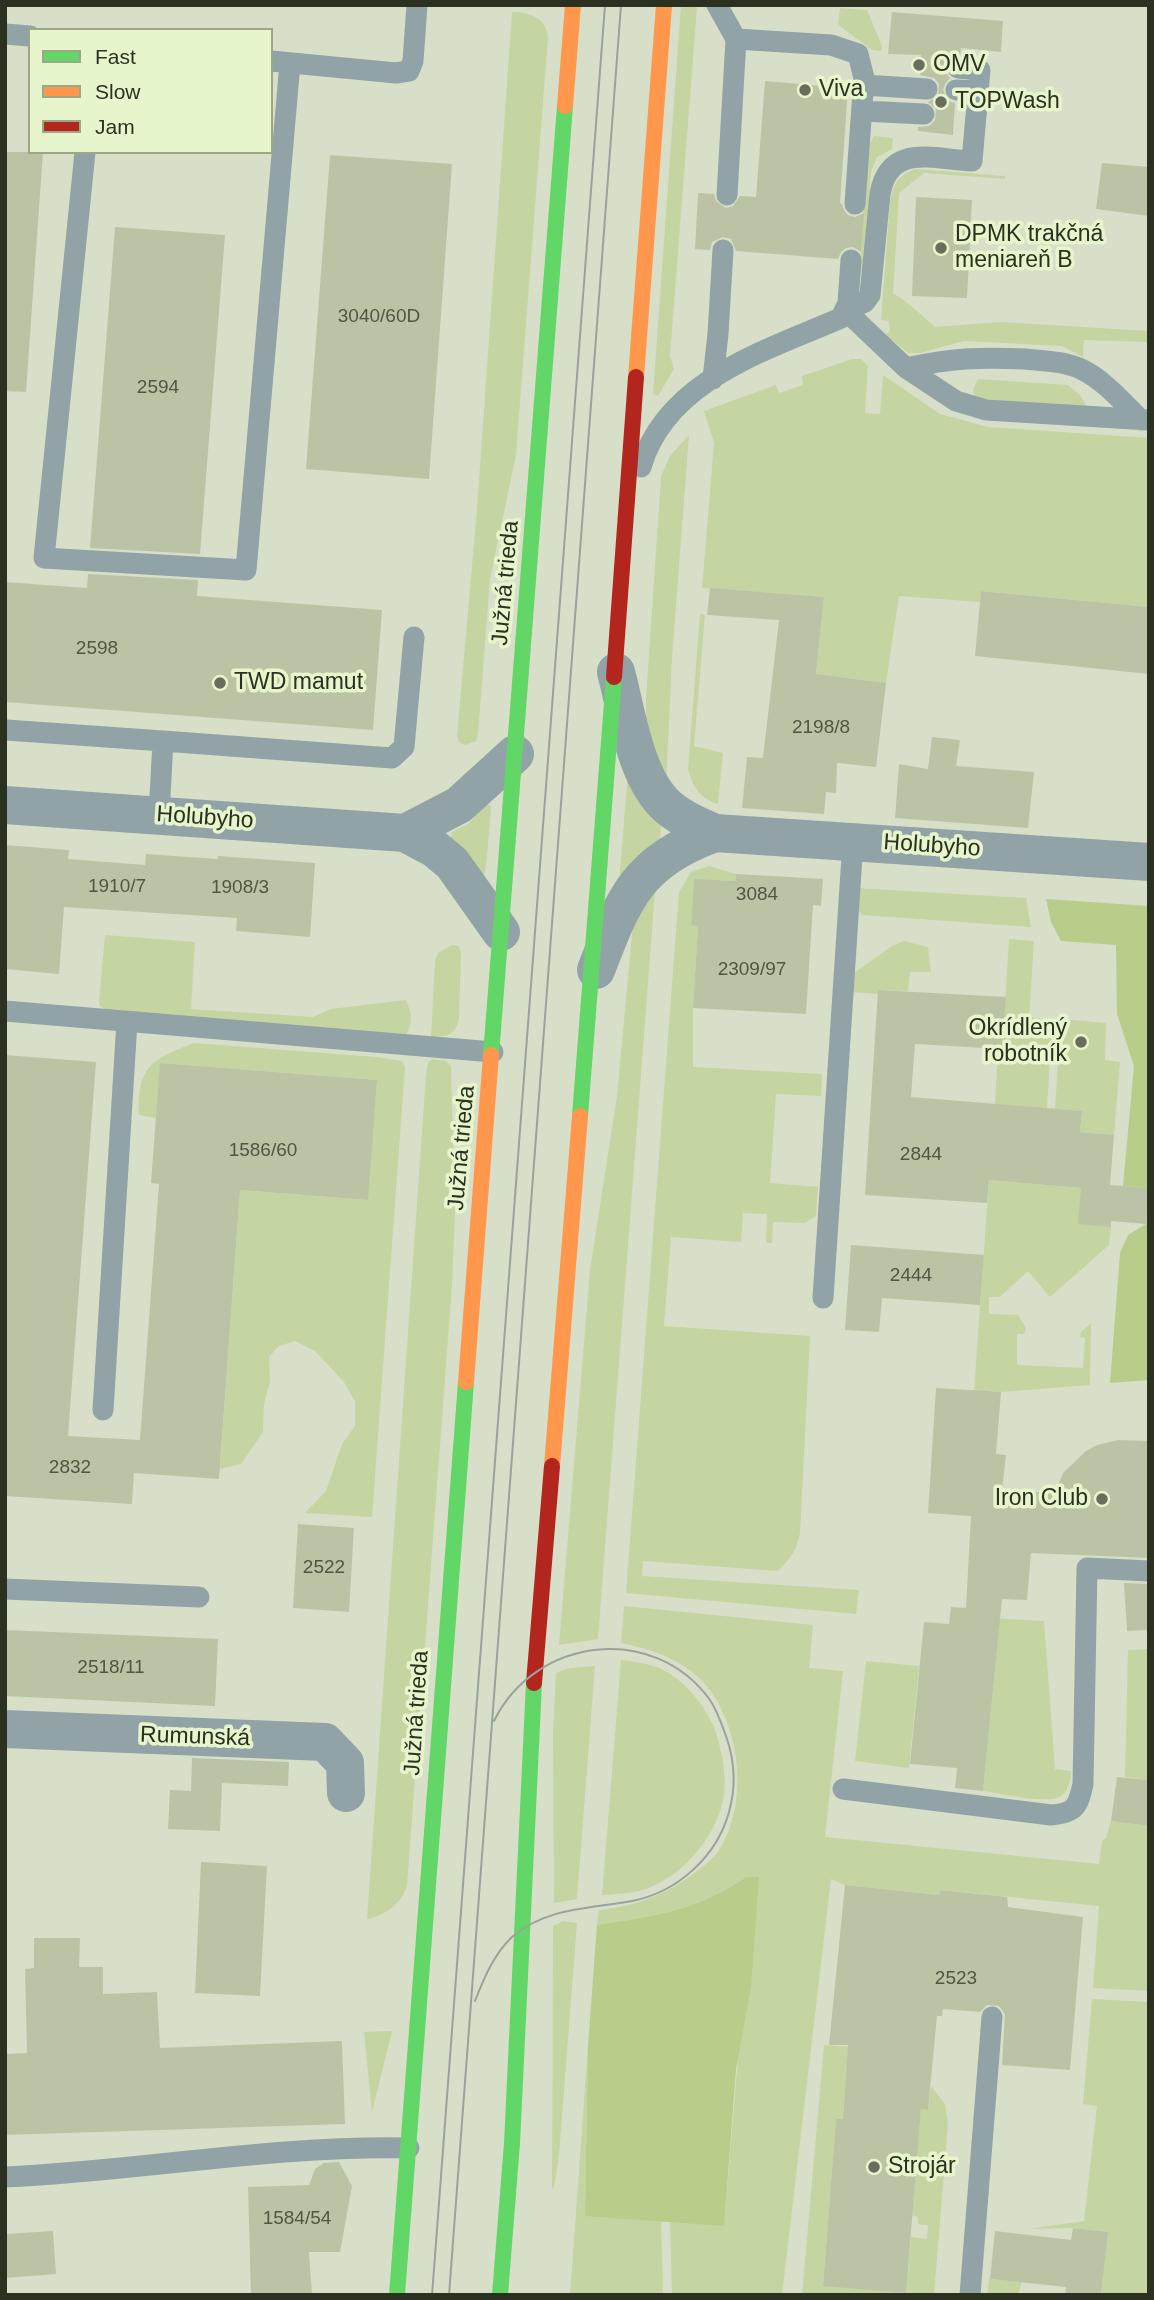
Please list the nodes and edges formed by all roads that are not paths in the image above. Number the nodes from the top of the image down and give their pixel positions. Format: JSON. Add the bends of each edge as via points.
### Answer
{"nodes":[{"id":1,"x":417,"y":5,"type":"edge"},
{"id":2,"x":573,"y":5,"type":"edge"},
{"id":3,"x":664,"y":5,"type":"edge"},
{"id":4,"x":717,"y":5,"type":"edge"},
{"id":5,"x":5,"y":34,"type":"edge"},
{"id":6,"x":28,"y":36,"type":"edge"},
{"id":7,"x":736,"y":39,"type":"junction"},
{"id":8,"x":858,"y":54,"type":"junction"},
{"id":9,"x":280,"y":62,"type":"edge"},
{"id":10,"x":881,"y":62,"type":"dead end"},
{"id":11,"x":958,"y":68,"type":"dead end"},
{"id":12,"x":864,"y":85,"type":"junction"},
{"id":13,"x":927,"y":89,"type":"dead end"},
{"id":14,"x":956,"y":90,"type":"dead end"},
{"id":15,"x":978,"y":92,"type":"junction"},
{"id":16,"x":862,"y":111,"type":"junction"},
{"id":17,"x":925,"y":114,"type":"dead end"},
{"id":18,"x":86,"y":154,"type":"edge"},
{"id":19,"x":727,"y":195,"type":"dead end"},
{"id":20,"x":855,"y":204,"type":"dead end"},
{"id":21,"x":723,"y":250,"type":"dead end"},
{"id":22,"x":851,"y":260,"type":"dead end"},
{"id":23,"x":846,"y":311,"type":"junction"},
{"id":24,"x":906,"y":368,"type":"junction"},
{"id":25,"x":713,"y":379,"type":"junction"},
{"id":26,"x":1145,"y":420,"type":"edge"},
{"id":27,"x":625,"y":523,"type":"junction"},
{"id":28,"x":414,"y":637,"type":"dead end"},
{"id":29,"x":614,"y":664,"type":"junction"},
{"id":30,"x":6,"y":730,"type":"edge"},
{"id":31,"x":163,"y":741,"type":"junction"},
{"id":32,"x":516,"y":754,"type":"junction"},
{"id":33,"x":5,"y":805,"type":"edge"},
{"id":34,"x":159,"y":815,"type":"junction"},
{"id":35,"x":405,"y":833,"type":"junction"},
{"id":36,"x":715,"y":833,"type":"junction"},
{"id":37,"x":853,"y":841,"type":"junction"},
{"id":38,"x":1149,"y":862,"type":"edge"},
{"id":39,"x":501,"y":932,"type":"junction"},
{"id":40,"x":590,"y":985,"type":"junction"},
{"id":41,"x":5,"y":1011,"type":"edge"},
{"id":42,"x":127,"y":1021,"type":"junction"},
{"id":43,"x":493,"y":1052,"type":"junction"},
{"id":44,"x":824,"y":1298,"type":"dead end"},
{"id":45,"x":103,"y":1410,"type":"dead end"},
{"id":46,"x":1149,"y":1571,"type":"edge"},
{"id":47,"x":5,"y":1589,"type":"edge"},
{"id":48,"x":199,"y":1597,"type":"dead end"},
{"id":49,"x":5,"y":1729,"type":"edge"},
{"id":50,"x":843,"y":1789,"type":"dead end"},
{"id":51,"x":346,"y":1793,"type":"dead end"},
{"id":52,"x":992,"y":2017,"type":"dead end"},
{"id":53,"x":409,"y":2148,"type":"junction"},
{"id":54,"x":5,"y":2177,"type":"edge"},
{"id":55,"x":501,"y":2293,"type":"edge"},
{"id":56,"x":397,"y":2295,"type":"edge"},
{"id":57,"x":970,"y":2295,"type":"edge"}],
"edges":[{"from":1,"to":9,"type":"lane","via":[[409,71]]},
{"from":2,"to":32,"type":"street","name":"Južná trieda"},
{"from":3,"to":27,"type":"street"},
{"from":4,"to":7,"type":"lane"},
{"from":5,"to":6,"type":"lane"},
{"from":7,"to":8,"type":"lane","via":[[831,45]]},
{"from":7,"to":19,"type":"lane"},
{"from":8,"to":10,"type":"lane"},
{"from":8,"to":12,"type":"lane"},
{"from":9,"to":18,"type":"lane","via":[[246,570],[44,558]]},
{"from":11,"to":15,"type":"lane","via":[[980,70]]},
{"from":12,"to":13,"type":"lane"},
{"from":12,"to":16,"type":"lane"},
{"from":14,"to":15,"type":"lane"},
{"from":15,"to":23,"type":"lane","via":[[965,117],[972,161],[909,158],[888,168],[882,179],[870,295]]},
{"from":16,"to":17,"type":"lane"},
{"from":16,"to":20,"type":"lane"},
{"from":21,"to":25,"type":"lane"},
{"from":22,"to":23,"type":"lane"},
{"from":23,"to":24,"type":"lane"},
{"from":23,"to":25,"type":"lane","via":[[841,318],[757,354]]},
{"from":24,"to":26,"type":"lane","via":[[956,401],[986,410]]},
{"from":24,"to":26,"type":"lane","via":[[978,357],[1068,365],[1093,376]]},
{"from":25,"to":27,"type":"lane","via":[[662,423],[645,454]]},
{"from":27,"to":29,"type":"street"},
{"from":28,"to":31,"type":"lane","via":[[404,747],[392,758]]},
{"from":29,"to":36,"type":"street","via":[[640,761],[654,790],[675,812]]},
{"from":29,"to":40,"type":"street"},
{"from":30,"to":31,"type":"lane"},
{"from":31,"to":34,"type":"lane"},
{"from":32,"to":35,"type":"street","via":[[459,804]]},
{"from":32,"to":39,"type":"street","name":"Južná trieda"},
{"from":33,"to":34,"type":"street","name":"Holubyho"},
{"from":34,"to":35,"type":"street","name":"Holubyho"},
{"from":35,"to":39,"type":"street","via":[[452,863]]},
{"from":36,"to":37,"type":"street","name":"Holubyho"},
{"from":36,"to":40,"type":"street","via":[[682,846],[641,877],[623,903]]},
{"from":37,"to":38,"type":"street","name":"Holubyho"},
{"from":37,"to":44,"type":"lane"},
{"from":39,"to":43,"type":"street","name":"Južná trieda"},
{"from":40,"to":55,"type":"street","via":[[535,1672]]},
{"from":41,"to":42,"type":"lane"},
{"from":42,"to":43,"type":"lane"},
{"from":42,"to":45,"type":"lane"},
{"from":43,"to":53,"type":"street","name":"Južná trieda"},
{"from":46,"to":50,"type":"lane","via":[[1087,1568],[1083,1784],[1079,1804],[1066,1814]]},
{"from":47,"to":48,"type":"lane"},
{"from":49,"to":51,"type":"street","name":"Rumunská","via":[[325,1742],[345,1763]]},
{"from":52,"to":57,"type":"lane"},
{"from":53,"to":54,"type":"lane","via":[[248,2153]]},
{"from":53,"to":56,"type":"street","name":"Južná trieda"}]}
